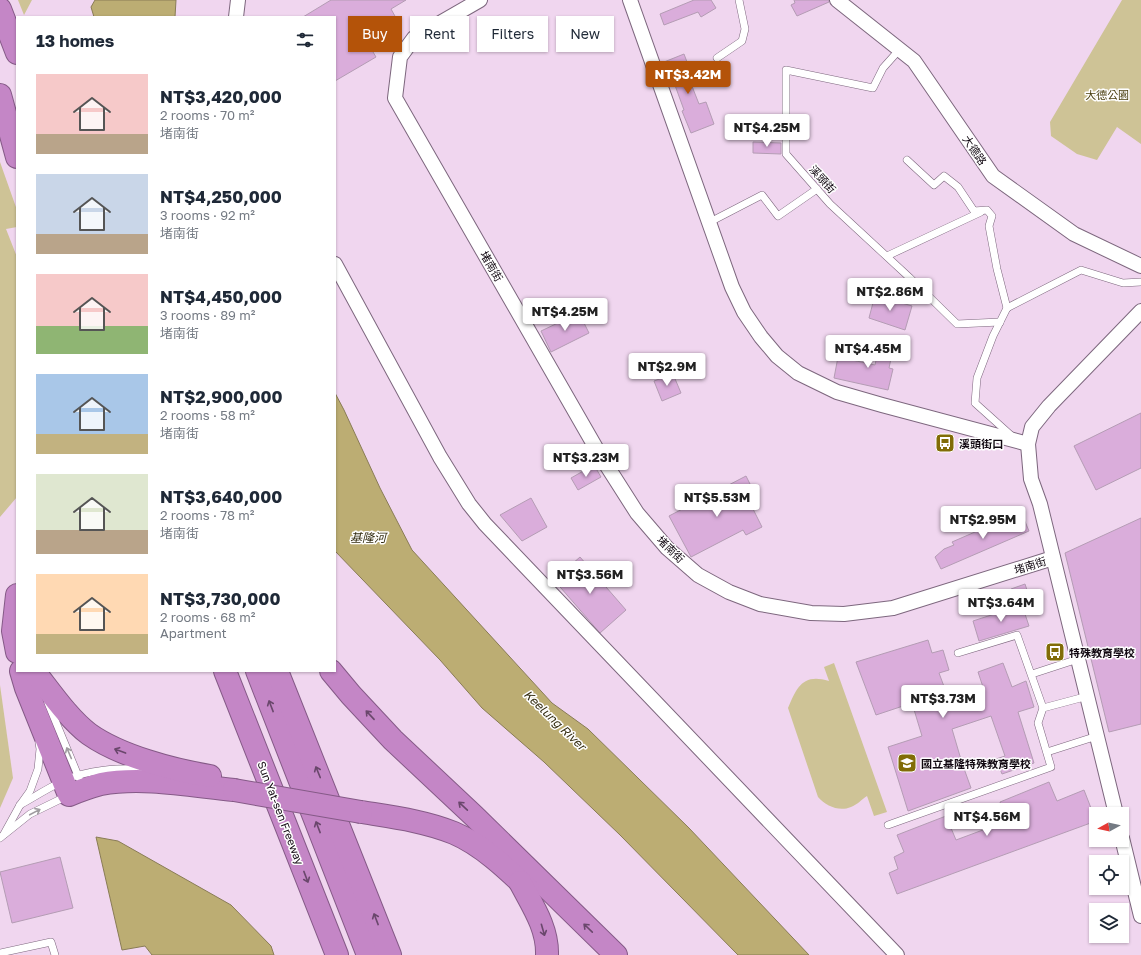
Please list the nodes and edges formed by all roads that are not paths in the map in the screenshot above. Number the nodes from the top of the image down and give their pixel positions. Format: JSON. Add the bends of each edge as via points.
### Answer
{"nodes":[{"id":1,"x":8,"y":0,"type":"edge"},
{"id":2,"x":238,"y":0,"type":"edge"},
{"id":3,"x":480,"y":0,"type":"edge"},
{"id":4,"x":630,"y":0,"type":"edge"},
{"id":5,"x":739,"y":0,"type":"edge"},
{"id":6,"x":842,"y":2,"type":"edge"},
{"id":7,"x":0,"y":9,"type":"edge"},
{"id":8,"x":236,"y":16,"type":"edge"},
{"id":9,"x":16,"y":20,"type":"edge"},
{"id":10,"x":900,"y":49,"type":"junction"},
{"id":11,"x":16,"y":50,"type":"edge"},
{"id":12,"x":718,"y":58,"type":"dead end"},
{"id":13,"x":0,"y":95,"type":"edge"},
{"id":14,"x":16,"y":136,"type":"edge"},
{"id":15,"x":16,"y":153,"type":"edge"},
{"id":16,"x":907,"y":160,"type":"dead end"},
{"id":17,"x":817,"y":189,"type":"junction"},
{"id":18,"x":987,"y":210,"type":"junction"},
{"id":19,"x":708,"y":222,"type":"junction"},
{"id":20,"x":887,"y":256,"type":"junction"},
{"id":21,"x":336,"y":266,"type":"edge"},
{"id":22,"x":1141,"y":266,"type":"edge"},
{"id":23,"x":1141,"y":282,"type":"edge"},
{"id":24,"x":1007,"y":308,"type":"junction"},
{"id":25,"x":1141,"y":311,"type":"edge"},
{"id":26,"x":1000,"y":322,"type":"junction"},
{"id":27,"x":1023,"y":443,"type":"junction"},
{"id":28,"x":1053,"y":558,"type":"junction"},
{"id":29,"x":16,"y":605,"type":"edge"},
{"id":30,"x":16,"y":647,"type":"edge"},
{"id":31,"x":958,"y":653,"type":"dead end"},
{"id":32,"x":1078,"y":659,"type":"junction"},
{"id":33,"x":213,"y":672,"type":"edge"},
{"id":34,"x":225,"y":672,"type":"edge"},
{"id":35,"x":257,"y":672,"type":"edge"},
{"id":36,"x":277,"y":672,"type":"edge"},
{"id":37,"x":332,"y":672,"type":"edge"},
{"id":38,"x":1032,"y":674,"type":"junction"},
{"id":39,"x":29,"y":675,"type":"edge"},
{"id":40,"x":1088,"y":696,"type":"junction"},
{"id":41,"x":1043,"y":708,"type":"junction"},
{"id":42,"x":250,"y":734,"type":"junction"},
{"id":43,"x":1097,"y":736,"type":"junction"},
{"id":44,"x":1047,"y":752,"type":"junction"},
{"id":45,"x":198,"y":774,"type":"junction"},
{"id":46,"x":73,"y":785,"type":"junction"},
{"id":47,"x":235,"y":785,"type":"junction"},
{"id":48,"x":20,"y":805,"type":"junction"},
{"id":49,"x":1114,"y":807,"type":"edge"},
{"id":50,"x":888,"y":825,"type":"dead end"},
{"id":51,"x":2,"y":836,"type":"edge"},
{"id":52,"x":1124,"y":847,"type":"edge"},
{"id":53,"x":525,"y":877,"type":"junction"},
{"id":54,"x":1141,"y":916,"type":"edge"},
{"id":55,"x":0,"y":953,"type":"edge"},
{"id":56,"x":55,"y":955,"type":"edge"},
{"id":57,"x":337,"y":955,"type":"edge"},
{"id":58,"x":368,"y":955,"type":"edge"},
{"id":59,"x":390,"y":955,"type":"edge"},
{"id":60,"x":547,"y":955,"type":"edge"},
{"id":61,"x":609,"y":955,"type":"edge"},
{"id":62,"x":897,"y":955,"type":"edge"}],
"edges":[{"from":1,"to":9,"type":"highway"},
{"from":2,"to":8,"type":"street"},
{"from":3,"to":28,"type":"street","name":"堵南街","via":[[414,38],[400,57],[395,98],[600,455],[637,513],[667,548],[698,575],[729,592],[760,604],[811,613],[844,614],[893,608]]},
{"from":4,"to":19,"type":"street"},
{"from":5,"to":12,"type":"lane","via":[[745,29],[742,41]]},
{"from":6,"to":10,"type":"street","name":"大德路"},
{"from":7,"to":11,"type":"highway"},
{"from":10,"to":17,"type":"lane","name":"溪頭街","via":[[883,68],[873,88],[786,70],[786,154]]},
{"from":10,"to":22,"type":"street","name":"大德路","via":[[914,60],[993,176],[1074,234]]},
{"from":13,"to":14,"type":"highway"},
{"from":13,"to":15,"type":"highway"},
{"from":16,"to":18,"type":"lane","via":[[934,185],[944,176],[958,187],[974,211]]},
{"from":17,"to":19,"type":"lane","via":[[778,216],[762,195]]},
{"from":17,"to":20,"type":"lane","name":"溪頭街"},
{"from":18,"to":20,"type":"lane"},
{"from":18,"to":24,"type":"lane","via":[[992,216],[989,226]]},
{"from":19,"to":27,"type":"street","via":[[744,312],[777,356],[798,373],[837,392]]},
{"from":20,"to":26,"type":"lane","name":"溪頭街","via":[[957,324]]},
{"from":21,"to":62,"type":"street","via":[[440,457],[477,514]]},
{"from":23,"to":24,"type":"lane","via":[[1123,283],[1081,270]]},
{"from":24,"to":26,"type":"lane"},
{"from":25,"to":27,"type":"street","via":[[1049,406]]},
{"from":26,"to":27,"type":"lane","via":[[977,378],[976,403]]},
{"from":27,"to":28,"type":"street"},
{"from":28,"to":32,"type":"street","name":"堵南街"},
{"from":29,"to":30,"type":"highway","via":[[13,631]]},
{"from":31,"to":38,"type":"lane","via":[[1017,635]]},
{"from":32,"to":38,"type":"lane"},
{"from":32,"to":40,"type":"street","name":"堵南街"},
{"from":33,"to":42,"type":"highway","via":[[225,699]]},
{"from":34,"to":42,"type":"highway","name":"Sun Yat-sen Freeway"},
{"from":58,"to":35,"type":"highway","one_way":true},
{"from":59,"to":36,"type":"highway","one_way":true},
{"from":53,"to":37,"type":"highway","one_way":true,"via":[[474,816],[392,740]]},
{"from":38,"to":41,"type":"lane"},
{"from":45,"to":39,"type":"highway","one_way":true,"via":[[114,749],[88,733]]},
{"from":39,"to":46,"type":"highway"},
{"from":39,"to":48,"type":"lane","via":[[40,749],[38,769],[30,791]]},
{"from":40,"to":41,"type":"lane"},
{"from":40,"to":43,"type":"street","name":"堵南街"},
{"from":41,"to":44,"type":"lane","via":[[1038,722]]},
{"from":42,"to":57,"type":"highway","name":"Sun Yat-sen Freeway","one_way":true},
{"from":43,"to":44,"type":"lane"},
{"from":43,"to":49,"type":"street","name":"堵南街"},
{"from":44,"to":50,"type":"lane","via":[[1051,767]]},
{"from":45,"to":46,"type":"lane","via":[[144,769],[100,770]]},
{"from":45,"to":47,"type":"highway"},
{"from":46,"to":47,"type":"highway","via":[[133,782]]},
{"from":46,"to":48,"type":"lane"},
{"from":51,"to":46,"type":"lane","one_way":true},
{"from":47,"to":53,"type":"highway","via":[[362,807],[416,809],[460,823],[482,835]]},
{"from":48,"to":51,"type":"lane"},
{"from":52,"to":54,"type":"street"},
{"from":53,"to":60,"type":"highway","one_way":true,"via":[[540,919]]},
{"from":53,"to":61,"type":"highway"},
{"from":55,"to":56,"type":"lane","via":[[51,942]]}]}
